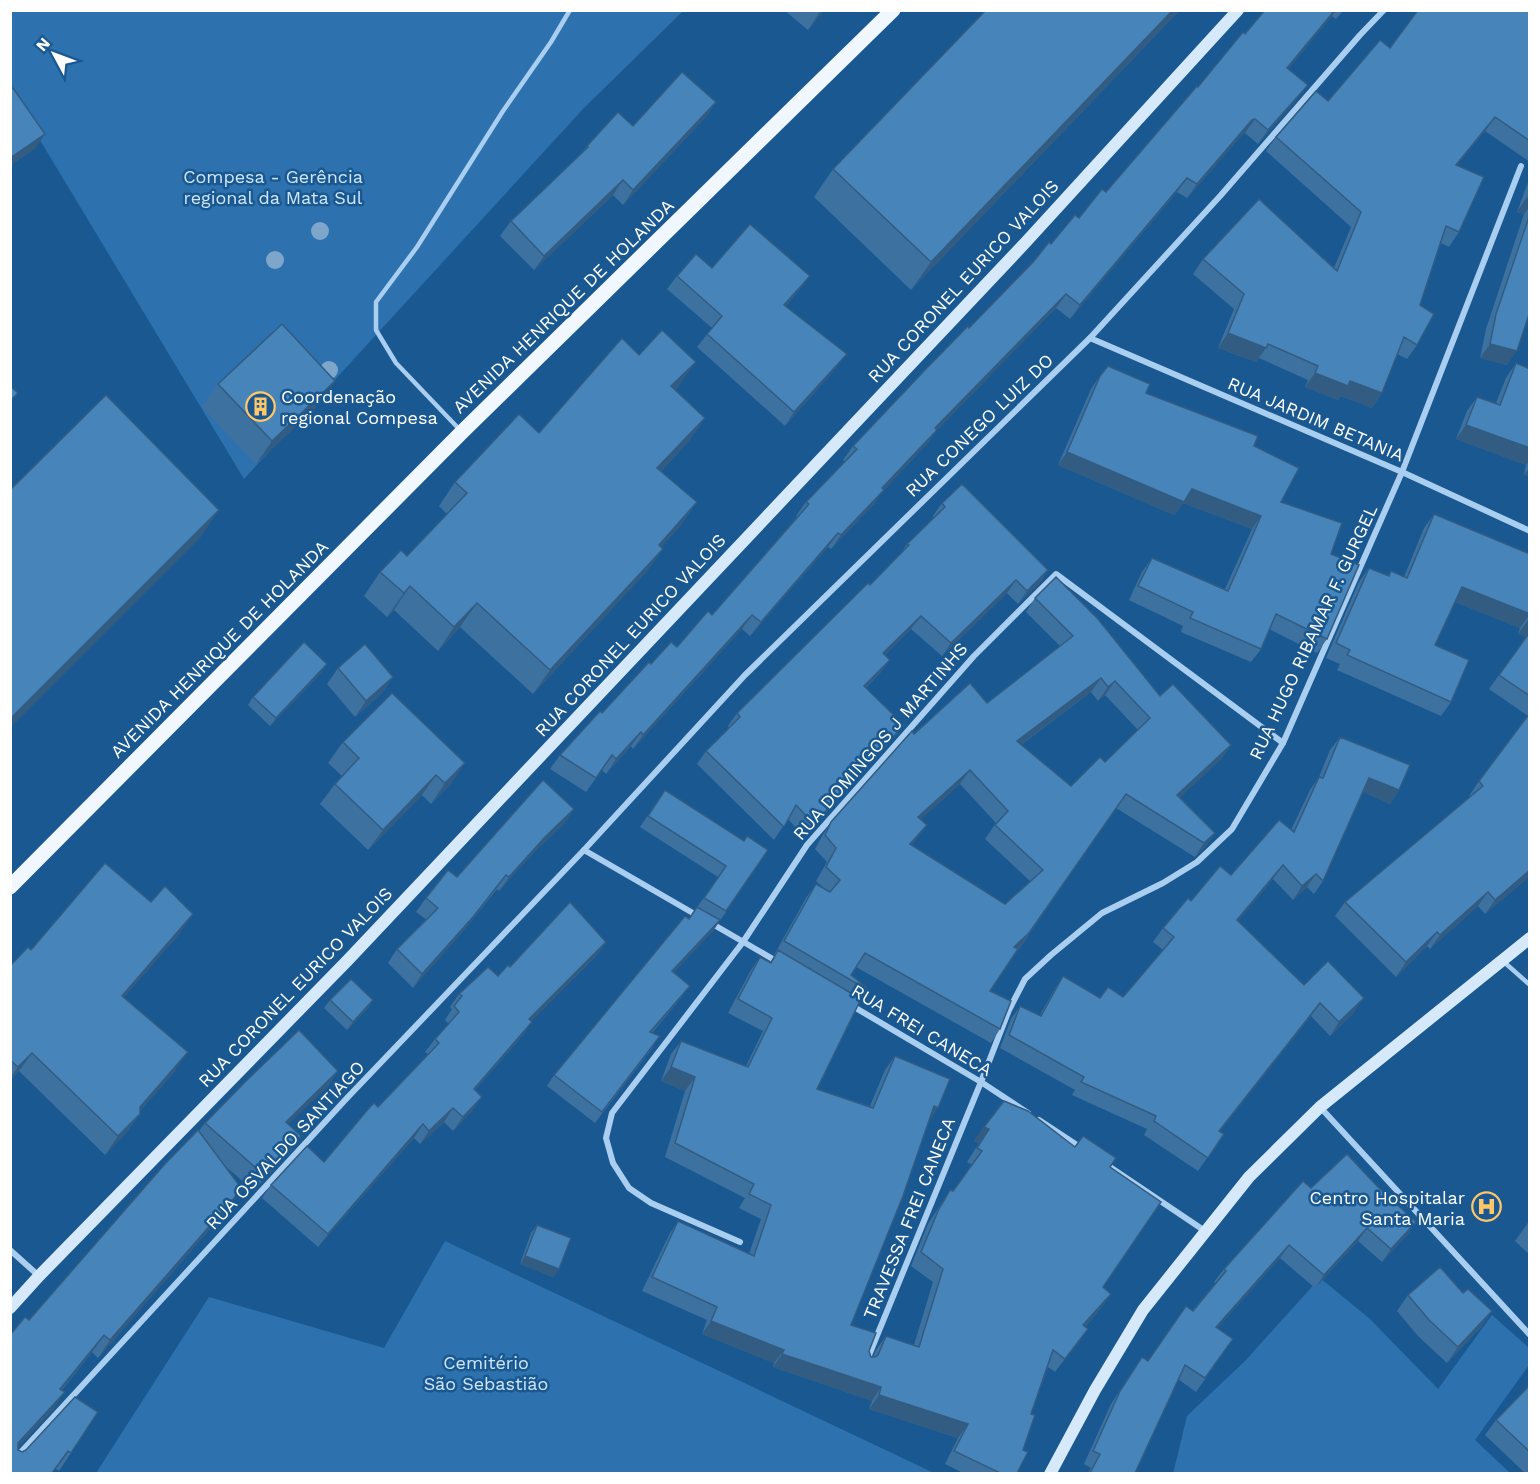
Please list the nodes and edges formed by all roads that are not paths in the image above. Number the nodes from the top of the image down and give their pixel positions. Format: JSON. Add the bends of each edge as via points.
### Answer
{"nodes":[{"id":1,"x":570,"y":10,"type":"edge"},
{"id":2,"x":893,"y":10,"type":"edge"},
{"id":3,"x":1238,"y":10,"type":"edge"},
{"id":4,"x":1384,"y":10,"type":"edge"},
{"id":5,"x":1521,"y":166,"type":"dead end"},
{"id":6,"x":1090,"y":338,"type":"junction"},
{"id":7,"x":462,"y":432,"type":"junction"},
{"id":8,"x":1402,"y":472,"type":"junction"},
{"id":9,"x":1530,"y":531,"type":"edge"},
{"id":10,"x":1283,"y":743,"type":"junction"},
{"id":11,"x":584,"y":850,"type":"junction"},
{"id":12,"x":10,"y":887,"type":"edge"},
{"id":13,"x":1530,"y":939,"type":"edge"},
{"id":14,"x":743,"y":942,"type":"junction"},
{"id":15,"x":1502,"y":960,"type":"junction"},
{"id":16,"x":785,"y":966,"type":"edge"},
{"id":17,"x":1530,"y":985,"type":"edge"},
{"id":18,"x":847,"y":1003,"type":"edge"},
{"id":19,"x":981,"y":1082,"type":"junction"},
{"id":20,"x":1320,"y":1107,"type":"junction"},
{"id":21,"x":1088,"y":1153,"type":"edge"},
{"id":22,"x":1098,"y":1159,"type":"edge"},
{"id":23,"x":1205,"y":1230,"type":"junction"},
{"id":24,"x":740,"y":1242,"type":"dead end"},
{"id":25,"x":10,"y":1250,"type":"edge"},
{"id":26,"x":39,"y":1276,"type":"junction"},
{"id":27,"x":10,"y":1308,"type":"edge"},
{"id":28,"x":1530,"y":1335,"type":"edge"},
{"id":29,"x":864,"y":1366,"type":"edge"},
{"id":30,"x":10,"y":1464,"type":"edge"},
{"id":31,"x":1050,"y":1473,"type":"edge"}],
"edges":[{"from":1,"to":7,"type":"lane","via":[[417,248],[376,302],[376,330],[396,363]]},
{"from":2,"to":7,"type":"main road","name":"AVENIDA HENRIQUE DE HOLANDA"},
{"from":3,"to":26,"type":"main road","name":"RUA CORONEL EURICO VALOIS","via":[[355,952]]},
{"from":4,"to":6,"type":"street","name":"RUA CONEGO LUIZ DO"},
{"from":5,"to":8,"type":"street","name":"RUA HUGO RIBAMAR F. GURGEL"},
{"from":6,"to":8,"type":"street","name":"RUA JARDIM BETANIA"},
{"from":6,"to":11,"type":"street","name":"RUA CONEGO LUIZ DO","via":[[746,675]]},
{"from":7,"to":12,"type":"main road","name":"AVENIDA HENRIQUE DE HOLANDA"},
{"from":8,"to":9,"type":"street","name":"RUA JARDIM BETANIA"},
{"from":8,"to":10,"type":"street","name":"RUA HUGO RIBAMAR F. GURGEL"},
{"from":10,"to":14,"type":"street","name":"RUA DOMINGOS J MARTINHS","via":[[1056,574],[974,656],[807,845]]},
{"from":10,"to":19,"type":"street","name":"RUA HUGO RIBAMAR F. GURGEL","via":[[1232,830],[1197,862],[1102,913],[1025,979]]},
{"from":11,"to":14,"type":"street"},
{"from":11,"to":30,"type":"street","name":"RUA OSVALDO SANTIAGO","via":[[347,1098]]},
{"from":13,"to":15,"type":"main road"},
{"from":14,"to":16,"type":"street"},
{"from":14,"to":24,"type":"street","name":"RUA DOMINGOS J MARTINHS","via":[[612,1113],[606,1138],[613,1163],[629,1188],[651,1203]]},
{"from":15,"to":17,"type":"lane"},
{"from":15,"to":20,"type":"main road"},
{"from":18,"to":19,"type":"street","name":"RUA FREI CANECA"},
{"from":19,"to":21,"type":"street","name":"RUA FREI CANECA"},
{"from":19,"to":29,"type":"street","name":"TRAVESSA FREI CANECA"},
{"from":20,"to":23,"type":"main road","via":[[1249,1177]]},
{"from":20,"to":28,"type":"street"},
{"from":22,"to":23,"type":"street"},
{"from":23,"to":31,"type":"main road","via":[[1143,1311]]},
{"from":25,"to":26,"type":"street"},
{"from":26,"to":27,"type":"main road","name":"RUA CORONEL EURICO VALOIS"}]}
